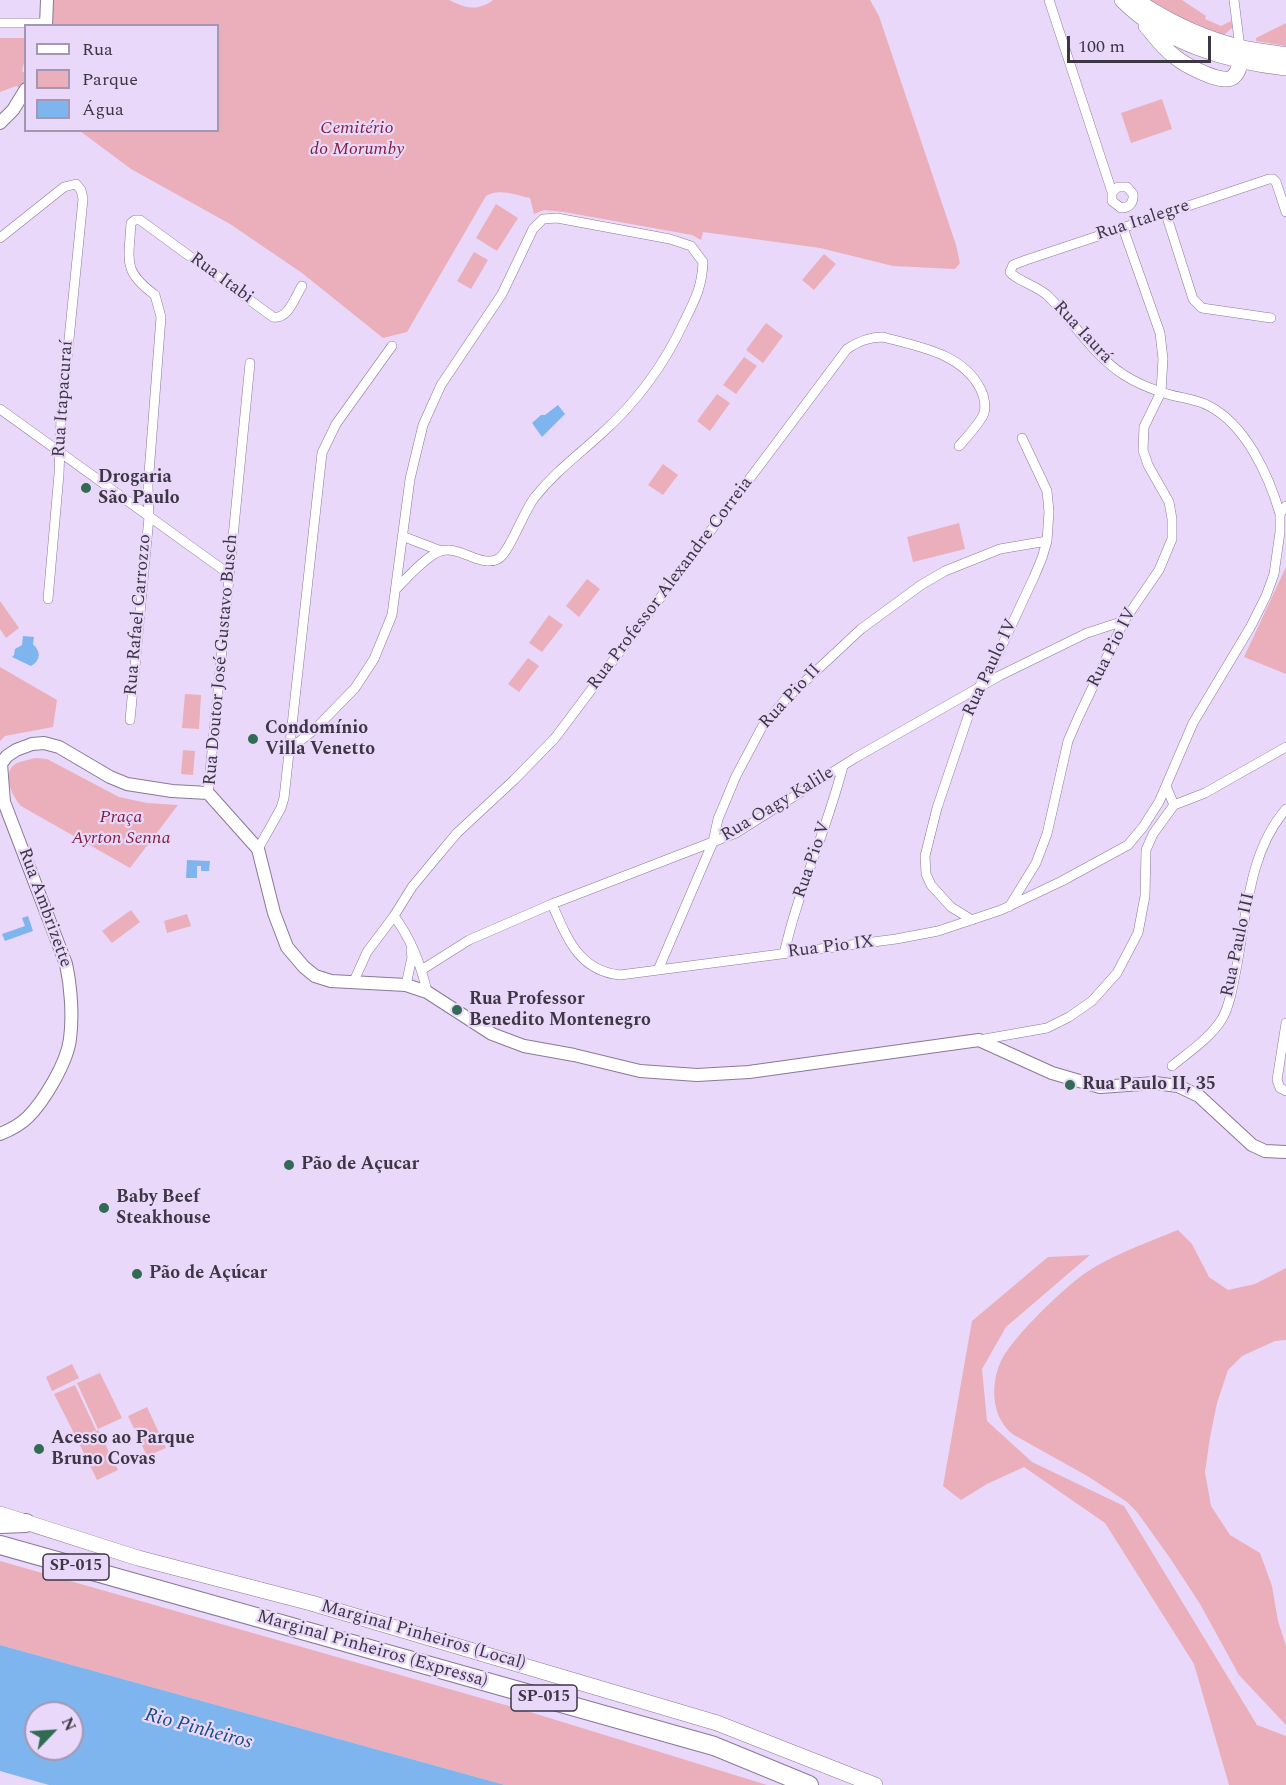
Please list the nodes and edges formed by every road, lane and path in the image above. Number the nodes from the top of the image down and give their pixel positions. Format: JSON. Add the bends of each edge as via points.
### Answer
{"nodes":[{"id":1,"x":47,"y":0,"type":"edge"},
{"id":2,"x":1049,"y":0,"type":"edge"},
{"id":3,"x":1234,"y":0,"type":"edge"},
{"id":4,"x":1130,"y":3,"type":"edge"},
{"id":5,"x":0,"y":23,"type":"edge"},
{"id":6,"x":46,"y":24,"type":"edge"},
{"id":7,"x":1240,"y":54,"type":"junction"},
{"id":8,"x":1286,"y":55,"type":"edge"},
{"id":9,"x":1286,"y":68,"type":"edge"},
{"id":10,"x":23,"y":94,"type":"edge"},
{"id":11,"x":0,"y":123,"type":"edge"},
{"id":12,"x":1112,"y":192,"type":"dead end"},
{"id":13,"x":1286,"y":212,"type":"edge"},
{"id":14,"x":1166,"y":214,"type":"junction"},
{"id":15,"x":1123,"y":228,"type":"junction"},
{"id":16,"x":0,"y":238,"type":"edge"},
{"id":17,"x":1011,"y":268,"type":"joint"},
{"id":18,"x":302,"y":286,"type":"dead end"},
{"id":19,"x":155,"y":295,"type":"joint"},
{"id":20,"x":1271,"y":318,"type":"dead end"},
{"id":21,"x":392,"y":346,"type":"dead end"},
{"id":22,"x":250,"y":363,"type":"dead end"},
{"id":23,"x":1161,"y":392,"type":"junction"},
{"id":24,"x":0,"y":409,"type":"edge"},
{"id":25,"x":1022,"y":438,"type":"dead end"},
{"id":26,"x":959,"y":446,"type":"dead end"},
{"id":27,"x":59,"y":452,"type":"junction"},
{"id":28,"x":1286,"y":506,"type":"edge"},
{"id":29,"x":1280,"y":514,"type":"junction"},
{"id":30,"x":149,"y":517,"type":"junction"},
{"id":31,"x":402,"y":536,"type":"junction"},
{"id":32,"x":1047,"y":541,"type":"junction"},
{"id":33,"x":441,"y":551,"type":"junction"},
{"id":34,"x":229,"y":574,"type":"junction"},
{"id":35,"x":396,"y":589,"type":"junction"},
{"id":36,"x":48,"y":599,"type":"dead end"},
{"id":37,"x":1124,"y":621,"type":"junction"},
{"id":38,"x":977,"y":690,"type":"junction"},
{"id":39,"x":130,"y":720,"type":"dead end"},
{"id":40,"x":1286,"y":747,"type":"edge"},
{"id":41,"x":290,"y":749,"type":"junction"},
{"id":42,"x":843,"y":766,"type":"junction"},
{"id":43,"x":1166,"y":786,"type":"junction"},
{"id":44,"x":208,"y":793,"type":"junction"},
{"id":45,"x":2,"y":801,"type":"edge"},
{"id":46,"x":1174,"y":805,"type":"junction"},
{"id":47,"x":1286,"y":809,"type":"edge"},
{"id":48,"x":713,"y":843,"type":"junction"},
{"id":49,"x":1128,"y":844,"type":"junction"},
{"id":50,"x":258,"y":849,"type":"junction"},
{"id":51,"x":1146,"y":850,"type":"junction"},
{"id":52,"x":552,"y":904,"type":"junction"},
{"id":53,"x":1009,"y":907,"type":"junction"},
{"id":54,"x":394,"y":916,"type":"junction"},
{"id":55,"x":972,"y":920,"type":"junction"},
{"id":56,"x":410,"y":941,"type":"junction"},
{"id":57,"x":784,"y":954,"type":"junction"},
{"id":58,"x":423,"y":969,"type":"junction"},
{"id":59,"x":658,"y":970,"type":"junction"},
{"id":60,"x":353,"y":983,"type":"junction"},
{"id":61,"x":406,"y":985,"type":"junction"},
{"id":62,"x":427,"y":992,"type":"junction"},
{"id":63,"x":1286,"y":1023,"type":"edge"},
{"id":64,"x":979,"y":1040,"type":"junction"},
{"id":65,"x":1172,"y":1066,"type":"dead end"},
{"id":66,"x":1286,"y":1091,"type":"edge"},
{"id":67,"x":0,"y":1134,"type":"edge"},
{"id":68,"x":1286,"y":1152,"type":"edge"},
{"id":69,"x":0,"y":1514,"type":"edge"},
{"id":70,"x":26,"y":1523,"type":"junction"},
{"id":71,"x":0,"y":1524,"type":"edge"},
{"id":72,"x":0,"y":1545,"type":"edge"},
{"id":73,"x":809,"y":1785,"type":"edge"},
{"id":74,"x":875,"y":1785,"type":"edge"}],
"edges":[{"from":1,"to":6,"type":"street"},
{"from":2,"to":12,"type":"street"},
{"from":3,"to":7,"type":"street"},
{"from":4,"to":7,"type":"main road"},
{"from":4,"to":7,"type":"main road","via":[[1168,51],[1198,71],[1231,78]]},
{"from":5,"to":6,"type":"street"},
{"from":7,"to":8,"type":"main road"},
{"from":7,"to":9,"type":"main road"},
{"from":10,"to":11,"type":"street"},
{"from":13,"to":14,"type":"street","name":"Rua Italegre","via":[[1276,182],[1269,179]]},
{"from":14,"to":15,"type":"street","name":"Rua Italegre"},
{"from":14,"to":20,"type":"street","via":[[1197,305]]},
{"from":15,"to":17,"type":"street","name":"Rua Italegre"},
{"from":15,"to":23,"type":"street","via":[[1158,326],[1163,359]]},
{"from":16,"to":27,"type":"street","name":"Rua Itapacuraí","via":[[64,187],[79,186],[83,199]]},
{"from":17,"to":23,"type":"street","name":"Rua Iaurá","via":[[1013,276],[1048,296],[1116,369]]},
{"from":18,"to":19,"type":"street","name":"Rua Itabi","via":[[284,316],[273,317],[135,220],[131,224],[130,269],[139,283]]},
{"from":19,"to":30,"type":"street","name":"Rua Rafael Carrozzo","via":[[160,317]]},
{"from":21,"to":41,"type":"street","via":[[336,424],[322,453]]},
{"from":22,"to":34,"type":"street","name":"Rua Doutor José Gustavo Busch"},
{"from":23,"to":29,"type":"street","name":"Rua Iaurá","via":[[1210,406],[1236,428],[1272,486]]},
{"from":23,"to":37,"type":"street","name":"Rua Pio IV","via":[[1144,428],[1143,450],[1169,502],[1172,539],[1159,570]]},
{"from":24,"to":27,"type":"street"},
{"from":25,"to":32,"type":"street","name":"Rua Paulo IV","via":[[1047,492]]},
{"from":26,"to":54,"type":"street","name":"Rua Professor Alexandre Correia","via":[[984,413],[983,394],[968,371],[949,357],[883,337],[862,340],[848,349],[555,738],[457,833],[412,887]]},
{"from":27,"to":30,"type":"street"},
{"from":27,"to":36,"type":"street","name":"Rua Itapacuraí"},
{"from":28,"to":29,"type":"street"},
{"from":29,"to":43,"type":"street","name":"Rua Pio IX","via":[[1274,574],[1266,596],[1193,723]]},
{"from":30,"to":34,"type":"street"},
{"from":30,"to":39,"type":"street","name":"Rua Rafael Carrozzo"},
{"from":31,"to":33,"type":"street"},
{"from":31,"to":33,"type":"street","via":[[423,425],[441,385],[501,294],[533,229],[543,219],[557,218],[691,246],[703,262],[696,299],[660,368],[632,404],[547,482],[500,559],[490,562]]},
{"from":31,"to":35,"type":"street"},
{"from":32,"to":38,"type":"street","name":"Rua Paulo IV","via":[[992,667]]},
{"from":32,"to":48,"type":"street","name":"Rua Pio II","via":[[1000,549],[945,571],[890,607],[836,651],[762,727],[725,798]]},
{"from":33,"to":35,"type":"street"},
{"from":34,"to":44,"type":"street","name":"Rua Doutor José Gustavo Busch"},
{"from":35,"to":41,"type":"street","via":[[392,615],[378,650],[355,688]]},
{"from":37,"to":38,"type":"street","name":"Rua Oagy Kalile","via":[[1087,633]]},
{"from":37,"to":53,"type":"street","name":"Rua Pio IV","via":[[1068,741],[1052,816],[1036,863]]},
{"from":38,"to":42,"type":"street","name":"Rua Oagy Kalile"},
{"from":38,"to":55,"type":"street","name":"Rua Paulo IV","via":[[937,808],[925,864],[931,885],[951,907]]},
{"from":40,"to":46,"type":"street","via":[[1205,794]]},
{"from":41,"to":50,"type":"street","via":[[281,808]]},
{"from":42,"to":48,"type":"street","name":"Rua Oagy Kalile","via":[[736,833]]},
{"from":42,"to":57,"type":"street","name":"Rua Pio V"},
{"from":43,"to":46,"type":"street"},
{"from":43,"to":49,"type":"street","name":"Rua Pio IX","via":[[1143,827]]},
{"from":44,"to":45,"type":"street","name":"Rua Ambrizette","via":[[127,784],[59,747],[44,743],[32,744],[7,756],[2,764]]},
{"from":44,"to":50,"type":"street","name":"Rua Doutor José Gustavo Busch"},
{"from":45,"to":67,"type":"street","name":"Rua Ambrizette","via":[[66,964],[70,1040],[64,1059],[35,1108],[22,1122]]},
{"from":46,"to":51,"type":"street"},
{"from":47,"to":65,"type":"street","name":"Rua Paulo III","via":[[1263,843],[1256,864],[1233,987],[1222,1018]]},
{"from":48,"to":52,"type":"street","name":"Rua Oagy Kalile"},
{"from":48,"to":59,"type":"street","name":"Rua Pio II"},
{"from":49,"to":51,"type":"street"},
{"from":49,"to":53,"type":"street","name":"Rua Pio IX"},
{"from":50,"to":60,"type":"street","name":"Rua Doutor José Gustavo Busch","via":[[274,913],[291,953],[315,976]]},
{"from":51,"to":64,"type":"street","via":[[1145,896],[1138,933],[1118,973],[1092,1001],[1047,1028]]},
{"from":52,"to":58,"type":"street","name":"Rua Oagy Kalile","via":[[469,940]]},
{"from":52,"to":59,"type":"street","name":"Rua Pio IX","via":[[572,945],[588,964],[607,974]]},
{"from":53,"to":55,"type":"street","name":"Rua Pio IX"},
{"from":54,"to":56,"type":"street"},
{"from":54,"to":60,"type":"street","name":"Rua Professor Alexandre Correia","via":[[368,952]]},
{"from":55,"to":57,"type":"street","name":"Rua Pio IX","via":[[897,939]]},
{"from":56,"to":58,"type":"street"},
{"from":56,"to":61,"type":"street","via":[[412,957]]},
{"from":57,"to":59,"type":"street","name":"Rua Pio IX"},
{"from":58,"to":62,"type":"street"},
{"from":60,"to":61,"type":"street","name":"Rua Doutor José Gustavo Busch"},
{"from":61,"to":62,"type":"street"},
{"from":62,"to":64,"type":"street","via":[[492,1034],[524,1046],[640,1071],[697,1075],[749,1072]]},
{"from":63,"to":66,"type":"street","via":[[1277,1080]]},
{"from":64,"to":68,"type":"street","via":[[1052,1073],[1100,1087],[1155,1083],[1178,1086],[1199,1096],[1252,1145],[1265,1151]]},
{"from":69,"to":70,"type":"main road","name":"Marginal Pinheiros (Local)"},
{"from":70,"to":71,"type":"highway"},
{"from":70,"to":74,"type":"main road","name":"Marginal Pinheiros (Local)","via":[[717,1723]]},
{"from":72,"to":73,"type":"highway","name":"Marginal Pinheiros (Expressa)","number":"SP-015","via":[[714,1746]]}]}
